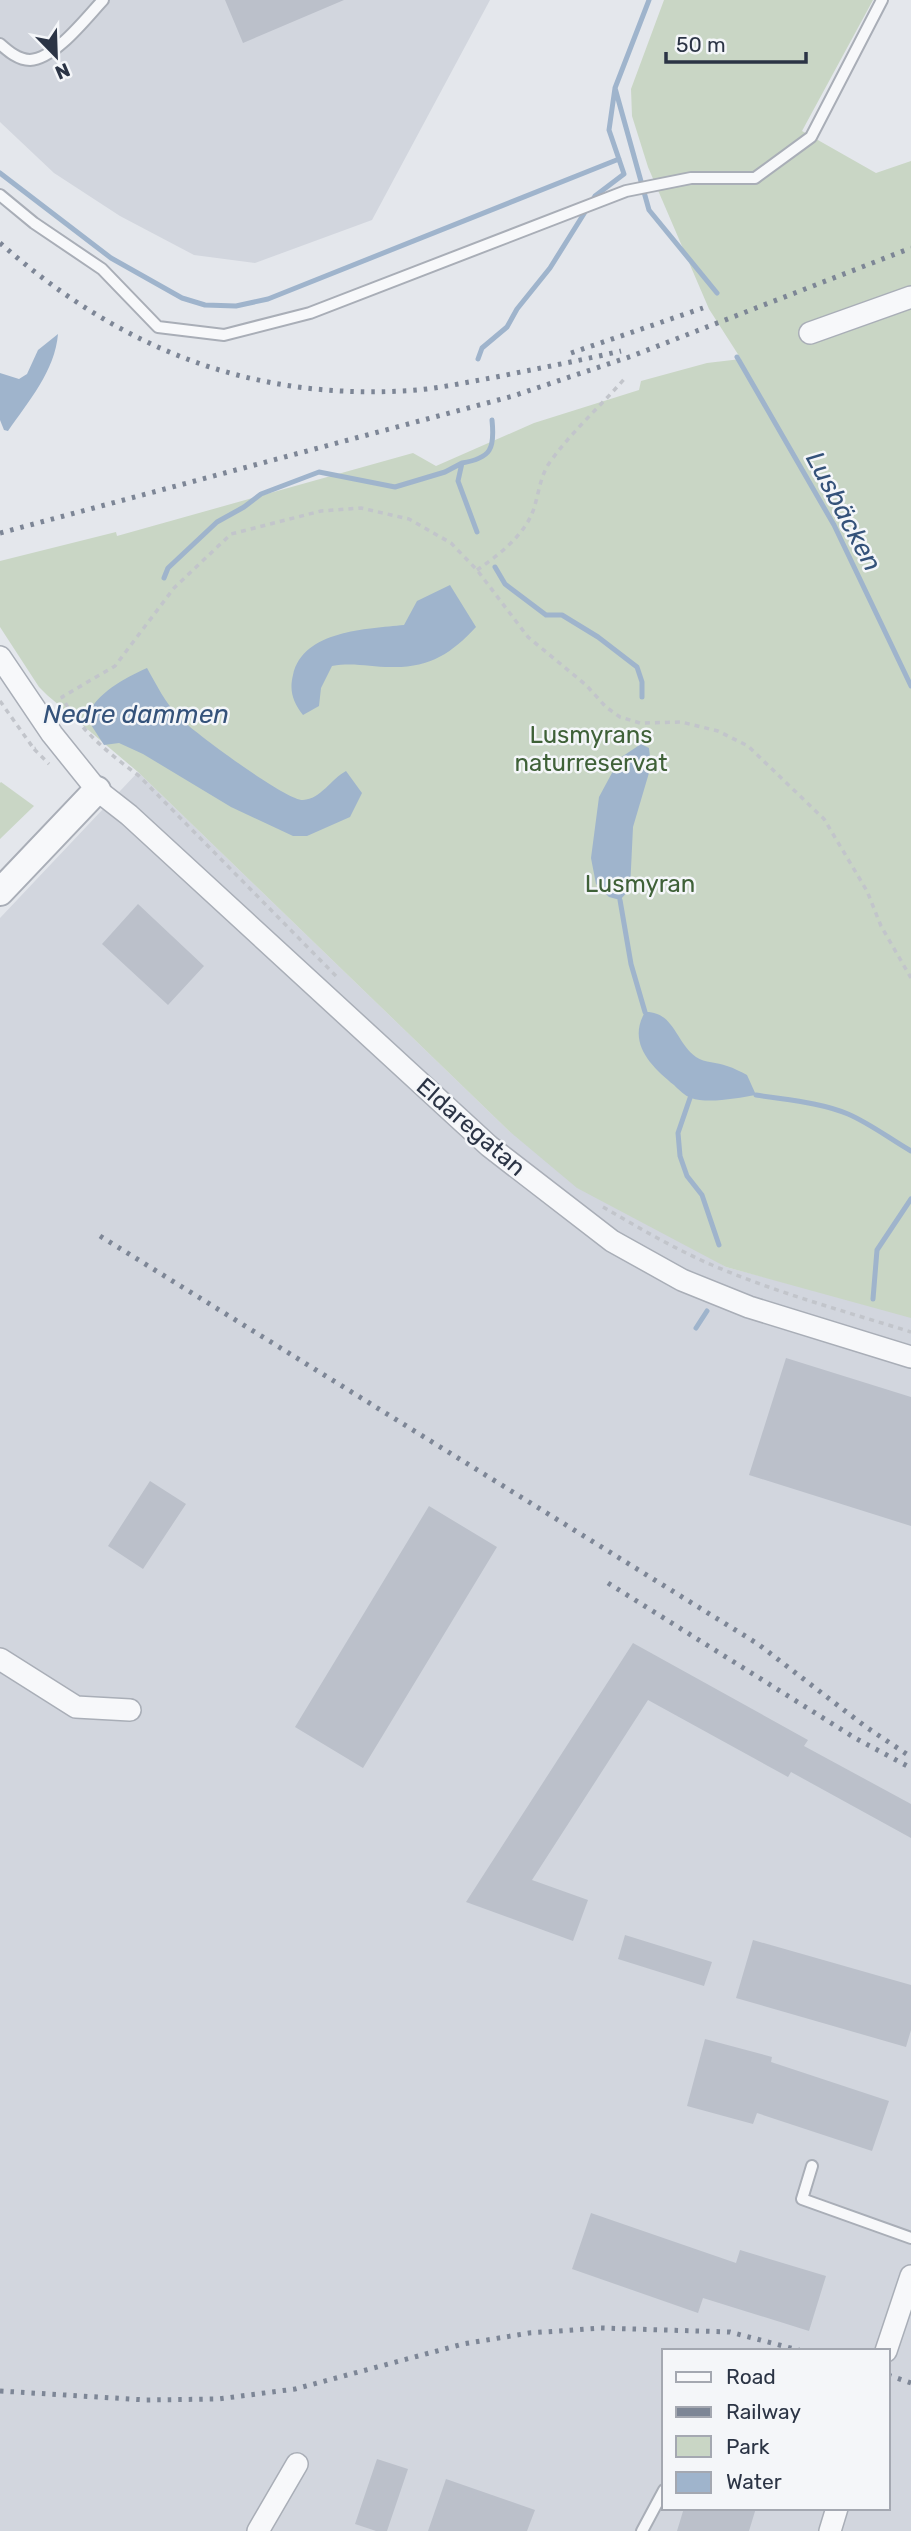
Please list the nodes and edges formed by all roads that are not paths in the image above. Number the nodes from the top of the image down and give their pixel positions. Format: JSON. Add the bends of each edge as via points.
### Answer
{"nodes":[{"id":1,"x":103,"y":0,"type":"edge"},
{"id":2,"x":882,"y":0,"type":"edge"},
{"id":3,"x":0,"y":44,"type":"edge"},
{"id":4,"x":0,"y":195,"type":"edge"},
{"id":5,"x":911,"y":297,"type":"edge"},
{"id":6,"x":810,"y":333,"type":"dead end"},
{"id":7,"x":0,"y":657,"type":"edge"},
{"id":8,"x":97,"y":790,"type":"junction"},
{"id":9,"x":0,"y":892,"type":"edge"},
{"id":10,"x":911,"y":1357,"type":"edge"},
{"id":11,"x":0,"y":1658,"type":"edge"},
{"id":12,"x":130,"y":1710,"type":"dead end"},
{"id":13,"x":812,"y":2166,"type":"dead end"},
{"id":14,"x":911,"y":2238,"type":"edge"},
{"id":15,"x":911,"y":2276,"type":"edge"},
{"id":16,"x":887,"y":2349,"type":"edge"},
{"id":17,"x":297,"y":2464,"type":"dead end"},
{"id":18,"x":662,"y":2494,"type":"edge"},
{"id":19,"x":836,"y":2510,"type":"edge"},
{"id":20,"x":258,"y":2531,"type":"edge"},
{"id":21,"x":642,"y":2531,"type":"edge"},
{"id":22,"x":830,"y":2531,"type":"edge"}],
"edges":[{"from":1,"to":3,"type":"lane","via":[[58,48],[40,56],[30,60]]},
{"from":2,"to":4,"type":"lane","via":[[811,137],[755,178],[691,178],[626,191],[310,313],[224,335],[158,327],[102,270]]},
{"from":5,"to":6,"type":"street"},
{"from":7,"to":8,"type":"street","name":"Eldaregatan"},
{"from":8,"to":9,"type":"street"},
{"from":8,"to":10,"type":"street","name":"Eldaregatan","via":[[489,1146],[612,1241],[682,1280],[749,1307]]},
{"from":11,"to":12,"type":"street","via":[[76,1707]]},
{"from":13,"to":14,"type":"lane","via":[[802,2199]]},
{"from":15,"to":16,"type":"street"},
{"from":17,"to":20,"type":"street"},
{"from":18,"to":21,"type":"lane"},
{"from":19,"to":22,"type":"street"}]}
